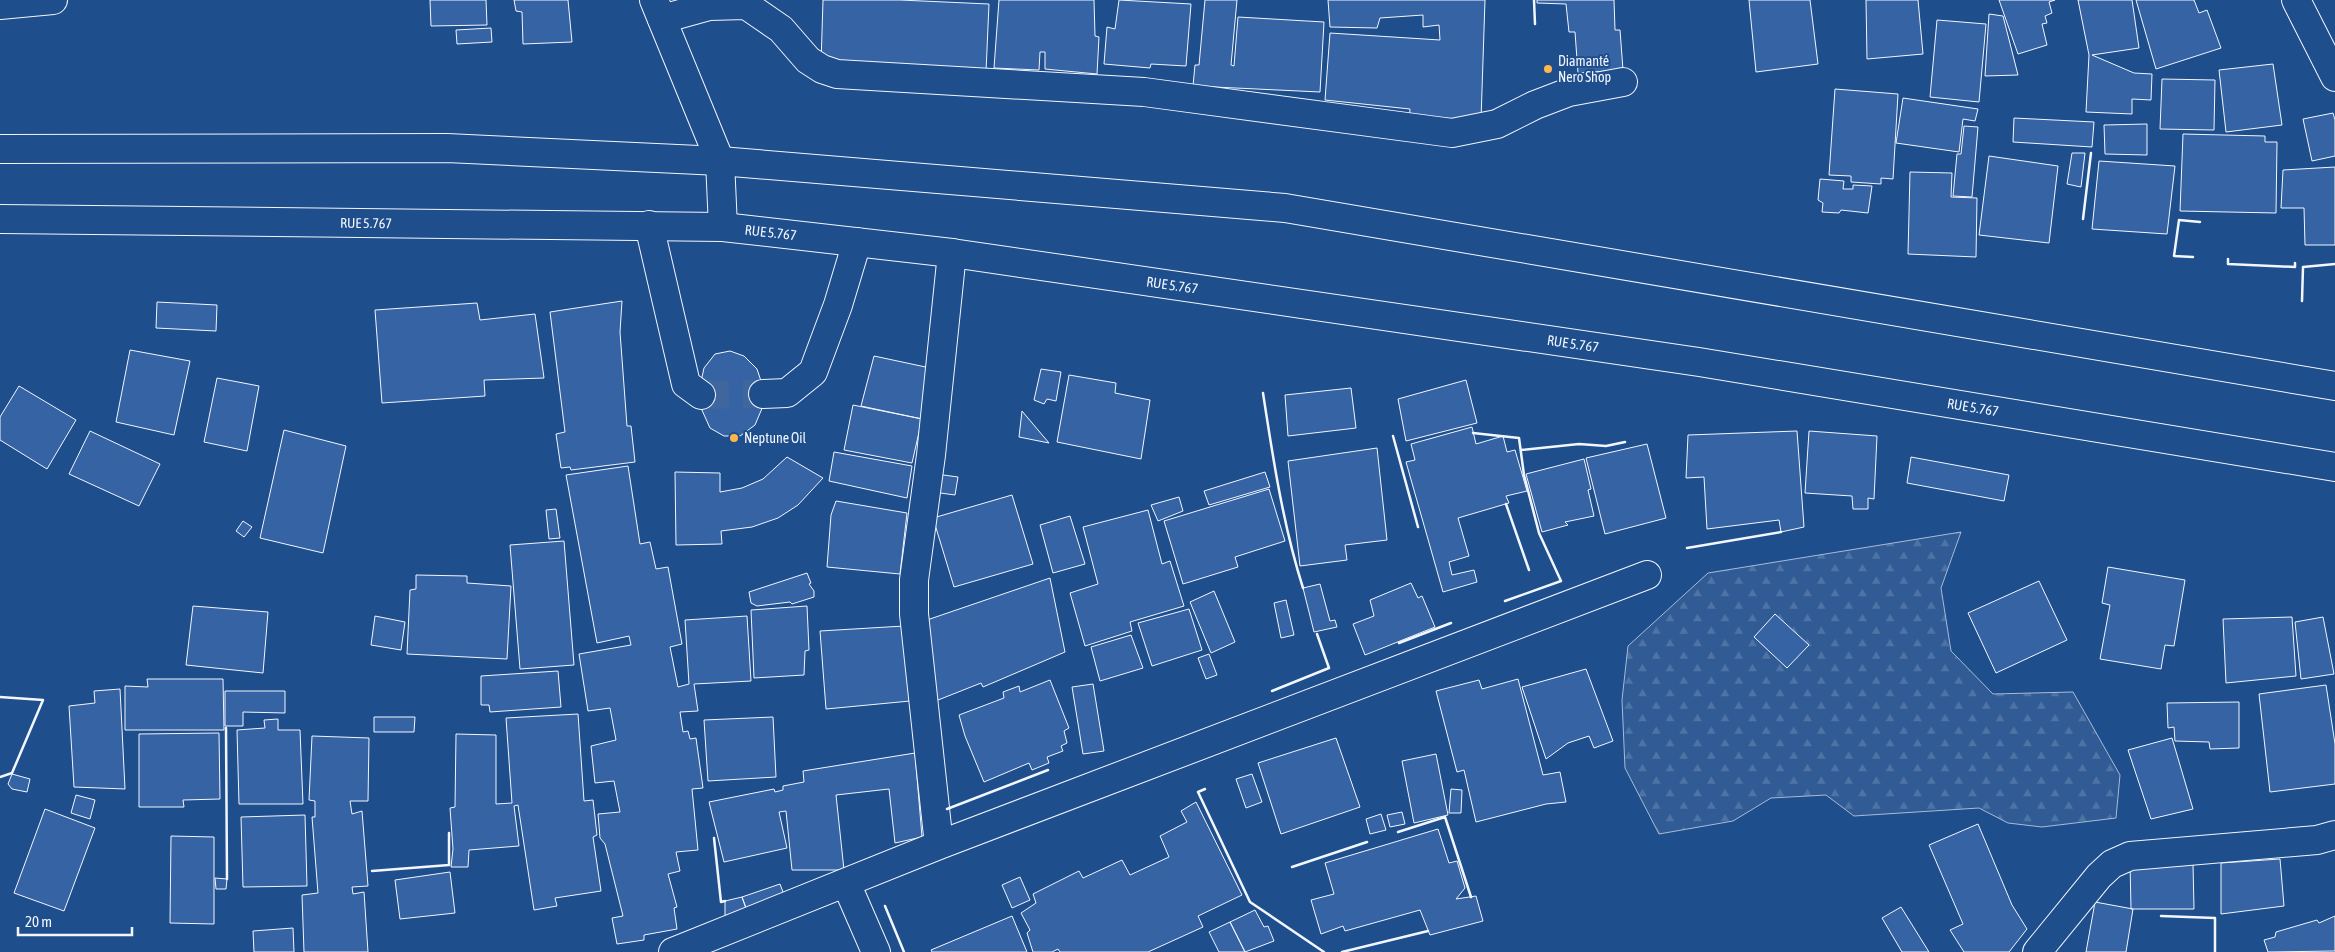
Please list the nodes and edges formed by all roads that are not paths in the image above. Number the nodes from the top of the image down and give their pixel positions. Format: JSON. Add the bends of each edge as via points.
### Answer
{"nodes":[{"id":1,"x":53,"y":0,"type":"edge"},
{"id":2,"x":2296,"y":0,"type":"edge"},
{"id":3,"x":0,"y":5,"type":"edge"},
{"id":4,"x":658,"y":10,"type":"edge"},
{"id":5,"x":2335,"y":77,"type":"edge"},
{"id":6,"x":1623,"y":82,"type":"dead end"},
{"id":7,"x":0,"y":149,"type":"edge"},
{"id":8,"x":720,"y":161,"type":"junction"},
{"id":9,"x":0,"y":220,"type":"edge"},
{"id":10,"x":649,"y":225,"type":"junction"},
{"id":11,"x":723,"y":227,"type":"junction"},
{"id":12,"x":857,"y":242,"type":"junction"},
{"id":13,"x":952,"y":253,"type":"junction"},
{"id":14,"x":2335,"y":386,"type":"edge"},
{"id":15,"x":763,"y":394,"type":"tunnel mouth"},
{"id":16,"x":701,"y":395,"type":"dead end"},
{"id":17,"x":2335,"y":466,"type":"edge"},
{"id":18,"x":1646,"y":575,"type":"dead end"},
{"id":19,"x":2335,"y":835,"type":"edge"},
{"id":20,"x":939,"y":845,"type":"junction"},
{"id":21,"x":846,"y":883,"type":"junction"},
{"id":22,"x":673,"y":952,"type":"edge"},
{"id":23,"x":876,"y":952,"type":"edge"},
{"id":24,"x":2037,"y":952,"type":"edge"}],
"edges":[{"from":1,"to":3,"type":"main road"},
{"from":2,"to":5,"type":"main road"},
{"from":4,"to":6,"type":"main road","via":[[746,5],[781,29],[808,60],[838,74],[1144,92],[1452,132],[1496,124],[1569,92]]},
{"from":4,"to":8,"type":"main road"},
{"from":7,"to":8,"type":"main road","via":[[447,148]]},
{"from":8,"to":11,"type":"main road"},
{"from":8,"to":14,"type":"main road","via":[[1285,208]]},
{"from":9,"to":10,"type":"main road","name":"RUE 5.767"},
{"from":10,"to":11,"type":"main road","name":"RUE 5.767"},
{"from":10,"to":16,"type":"main road","via":[[686,384]]},
{"from":11,"to":12,"type":"main road","name":"RUE 5.767"},
{"from":12,"to":13,"type":"main road","name":"RUE 5.767"},
{"from":12,"to":15,"type":"main road","via":[[838,305],[812,372],[787,393]]},
{"from":13,"to":17,"type":"main road","name":"RUE 5.767","via":[[1708,364]]},
{"from":13,"to":20,"type":"main road","via":[[931,456],[914,580],[914,614]]},
{"from":18,"to":20,"type":"main road"},
{"from":19,"to":24,"type":"main road","via":[[2317,840],[2130,856],[2112,864],[2098,876]]},
{"from":20,"to":21,"type":"main road"},
{"from":21,"to":22,"type":"main road"},
{"from":21,"to":23,"type":"main road"}]}
